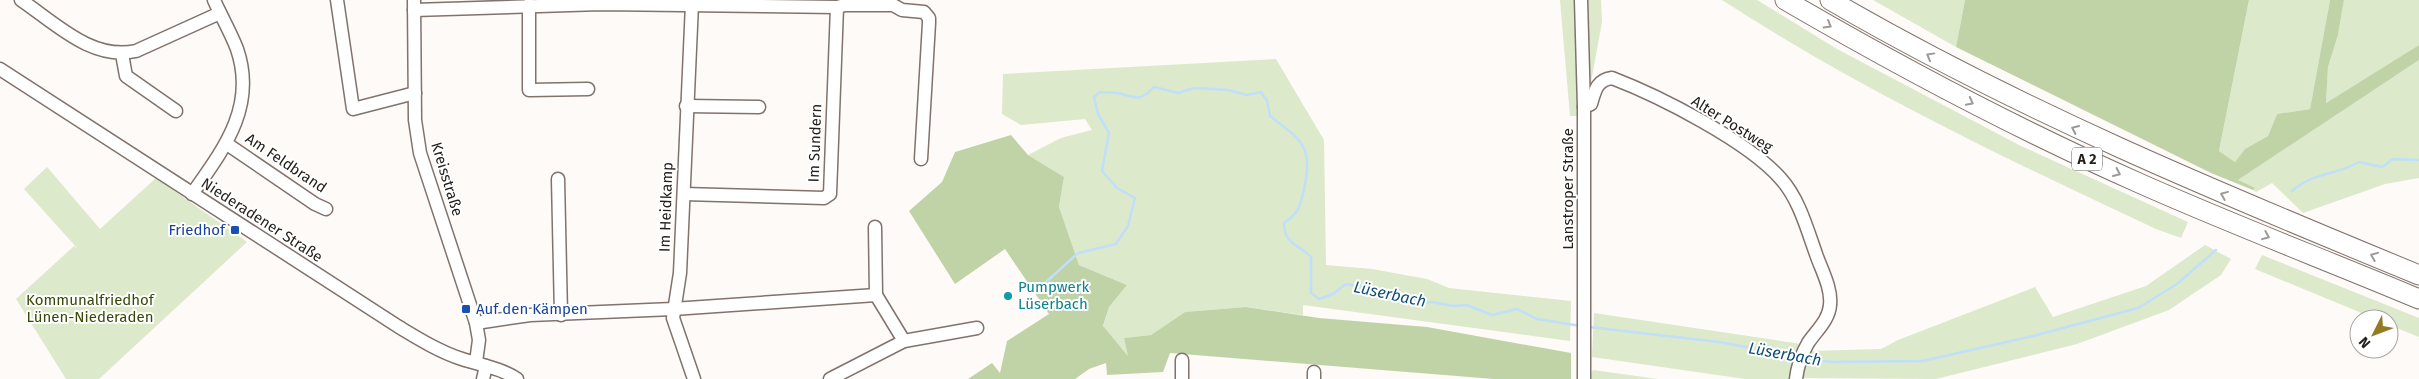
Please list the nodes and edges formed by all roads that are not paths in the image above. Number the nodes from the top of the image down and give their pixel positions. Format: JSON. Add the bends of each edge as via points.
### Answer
{"nodes":[{"id":1,"x":21,"y":0,"type":"edge"},
{"id":2,"x":214,"y":0,"type":"edge"},
{"id":3,"x":337,"y":0,"type":"edge"},
{"id":4,"x":1581,"y":0,"type":"edge"},
{"id":5,"x":1786,"y":0,"type":"edge"},
{"id":6,"x":1830,"y":0,"type":"edge"},
{"id":7,"x":601,"y":2,"type":"edge"},
{"id":8,"x":764,"y":2,"type":"edge"},
{"id":9,"x":812,"y":3,"type":"edge"},
{"id":10,"x":35,"y":4,"type":"edge"},
{"id":11,"x":692,"y":4,"type":"junction"},
{"id":12,"x":414,"y":5,"type":"edge"},
{"id":13,"x":529,"y":6,"type":"junction"},
{"id":14,"x":837,"y":7,"type":"junction"},
{"id":15,"x":220,"y":13,"type":"junction"},
{"id":16,"x":122,"y":54,"type":"junction"},
{"id":17,"x":0,"y":69,"type":"edge"},
{"id":18,"x":588,"y":89,"type":"dead end"},
{"id":19,"x":415,"y":93,"type":"junction"},
{"id":20,"x":686,"y":106,"type":"junction"},
{"id":21,"x":759,"y":107,"type":"dead end"},
{"id":22,"x":1584,"y":107,"type":"junction"},
{"id":23,"x":176,"y":111,"type":"dead end"},
{"id":24,"x":227,"y":144,"type":"junction"},
{"id":25,"x":921,"y":159,"type":"dead end"},
{"id":26,"x":558,"y":179,"type":"dead end"},
{"id":27,"x":192,"y":194,"type":"junction"},
{"id":28,"x":684,"y":194,"type":"junction"},
{"id":29,"x":326,"y":208,"type":"dead end"},
{"id":30,"x":875,"y":227,"type":"dead end"},
{"id":31,"x":2419,"y":275,"type":"edge"},
{"id":32,"x":876,"y":295,"type":"junction"},
{"id":33,"x":2419,"y":298,"type":"edge"},
{"id":34,"x":673,"y":309,"type":"junction"},
{"id":35,"x":560,"y":315,"type":"junction"},
{"id":36,"x":476,"y":323,"type":"junction"},
{"id":37,"x":977,"y":328,"type":"dead end"},
{"id":38,"x":904,"y":341,"type":"junction"},
{"id":39,"x":1182,"y":360,"type":"dead end"},
{"id":40,"x":483,"y":373,"type":"edge"},
{"id":41,"x":1797,"y":373,"type":"edge"},
{"id":42,"x":517,"y":379,"type":"edge"},
{"id":43,"x":694,"y":379,"type":"edge"},
{"id":44,"x":830,"y":379,"type":"edge"},
{"id":45,"x":1182,"y":379,"type":"edge"},
{"id":46,"x":1584,"y":379,"type":"edge"}],
"edges":[{"from":1,"to":10,"type":"street"},
{"from":2,"to":15,"type":"street","name":"Am Feldbrand"},
{"from":3,"to":19,"type":"street","via":[[353,109]]},
{"from":4,"to":22,"type":"street","name":"Lanstroper Straße"},
{"from":5,"to":33,"type":"highway","number":"A 2","one_way":true,"via":[[1942,88],[2085,158]]},
{"from":31,"to":6,"type":"highway","number":"A 2","one_way":true,"via":[[2212,190],[2096,138],[1954,69]]},
{"from":7,"to":11,"type":"street"},
{"from":7,"to":13,"type":"street"},
{"from":8,"to":9,"type":"street"},
{"from":8,"to":11,"type":"street"},
{"from":9,"to":14,"type":"street"},
{"from":10,"to":16,"type":"street","via":[[86,44],[98,50]]},
{"from":11,"to":20,"type":"street","name":"Im Heidkamp"},
{"from":12,"to":13,"type":"street"},
{"from":12,"to":19,"type":"street","name":"Kreisstraße"},
{"from":13,"to":18,"type":"street","via":[[529,90]]},
{"from":14,"to":25,"type":"street","via":[[893,5],[902,10],[927,14]]},
{"from":14,"to":28,"type":"street","name":"Im Sundern","via":[[830,194],[824,198]]},
{"from":15,"to":16,"type":"street","via":[[136,51]]},
{"from":15,"to":24,"type":"street","name":"Am Feldbrand","via":[[237,50],[241,72],[238,120]]},
{"from":16,"to":23,"type":"street","via":[[126,76]]},
{"from":17,"to":27,"type":"street","name":"Niederadener Straße"},
{"from":19,"to":36,"type":"street","name":"Kreisstraße","via":[[420,153]]},
{"from":20,"to":21,"type":"street"},
{"from":20,"to":28,"type":"street","name":"Im Heidkamp"},
{"from":22,"to":41,"type":"street","name":"Alter Postweg","via":[[1591,104],[1597,85],[1612,78],[1713,128],[1762,161],[1782,179],[1801,212],[1831,303],[1828,315],[1807,344]]},
{"from":22,"to":46,"type":"street","name":"Lanstroper Straße"},
{"from":24,"to":27,"type":"street","name":"Am Feldbrand"},
{"from":24,"to":29,"type":"street","name":"Am Feldbrand","via":[[315,204]]},
{"from":26,"to":35,"type":"street"},
{"from":27,"to":40,"type":"street","name":"Niederadener Straße","via":[[399,327]]},
{"from":28,"to":34,"type":"street","name":"Im Heidkamp","via":[[680,273]]},
{"from":30,"to":32,"type":"street"},
{"from":32,"to":34,"type":"street"},
{"from":32,"to":38,"type":"street"},
{"from":34,"to":35,"type":"street"},
{"from":34,"to":43,"type":"street","via":[[673,318]]},
{"from":35,"to":36,"type":"street","via":[[530,314]]},
{"from":36,"to":40,"type":"street","name":"Kreisstraße"},
{"from":37,"to":38,"type":"street"},
{"from":38,"to":44,"type":"street"},
{"from":39,"to":45,"type":"street"},
{"from":40,"to":42,"type":"street","name":"Niederadener Straße"}]}
